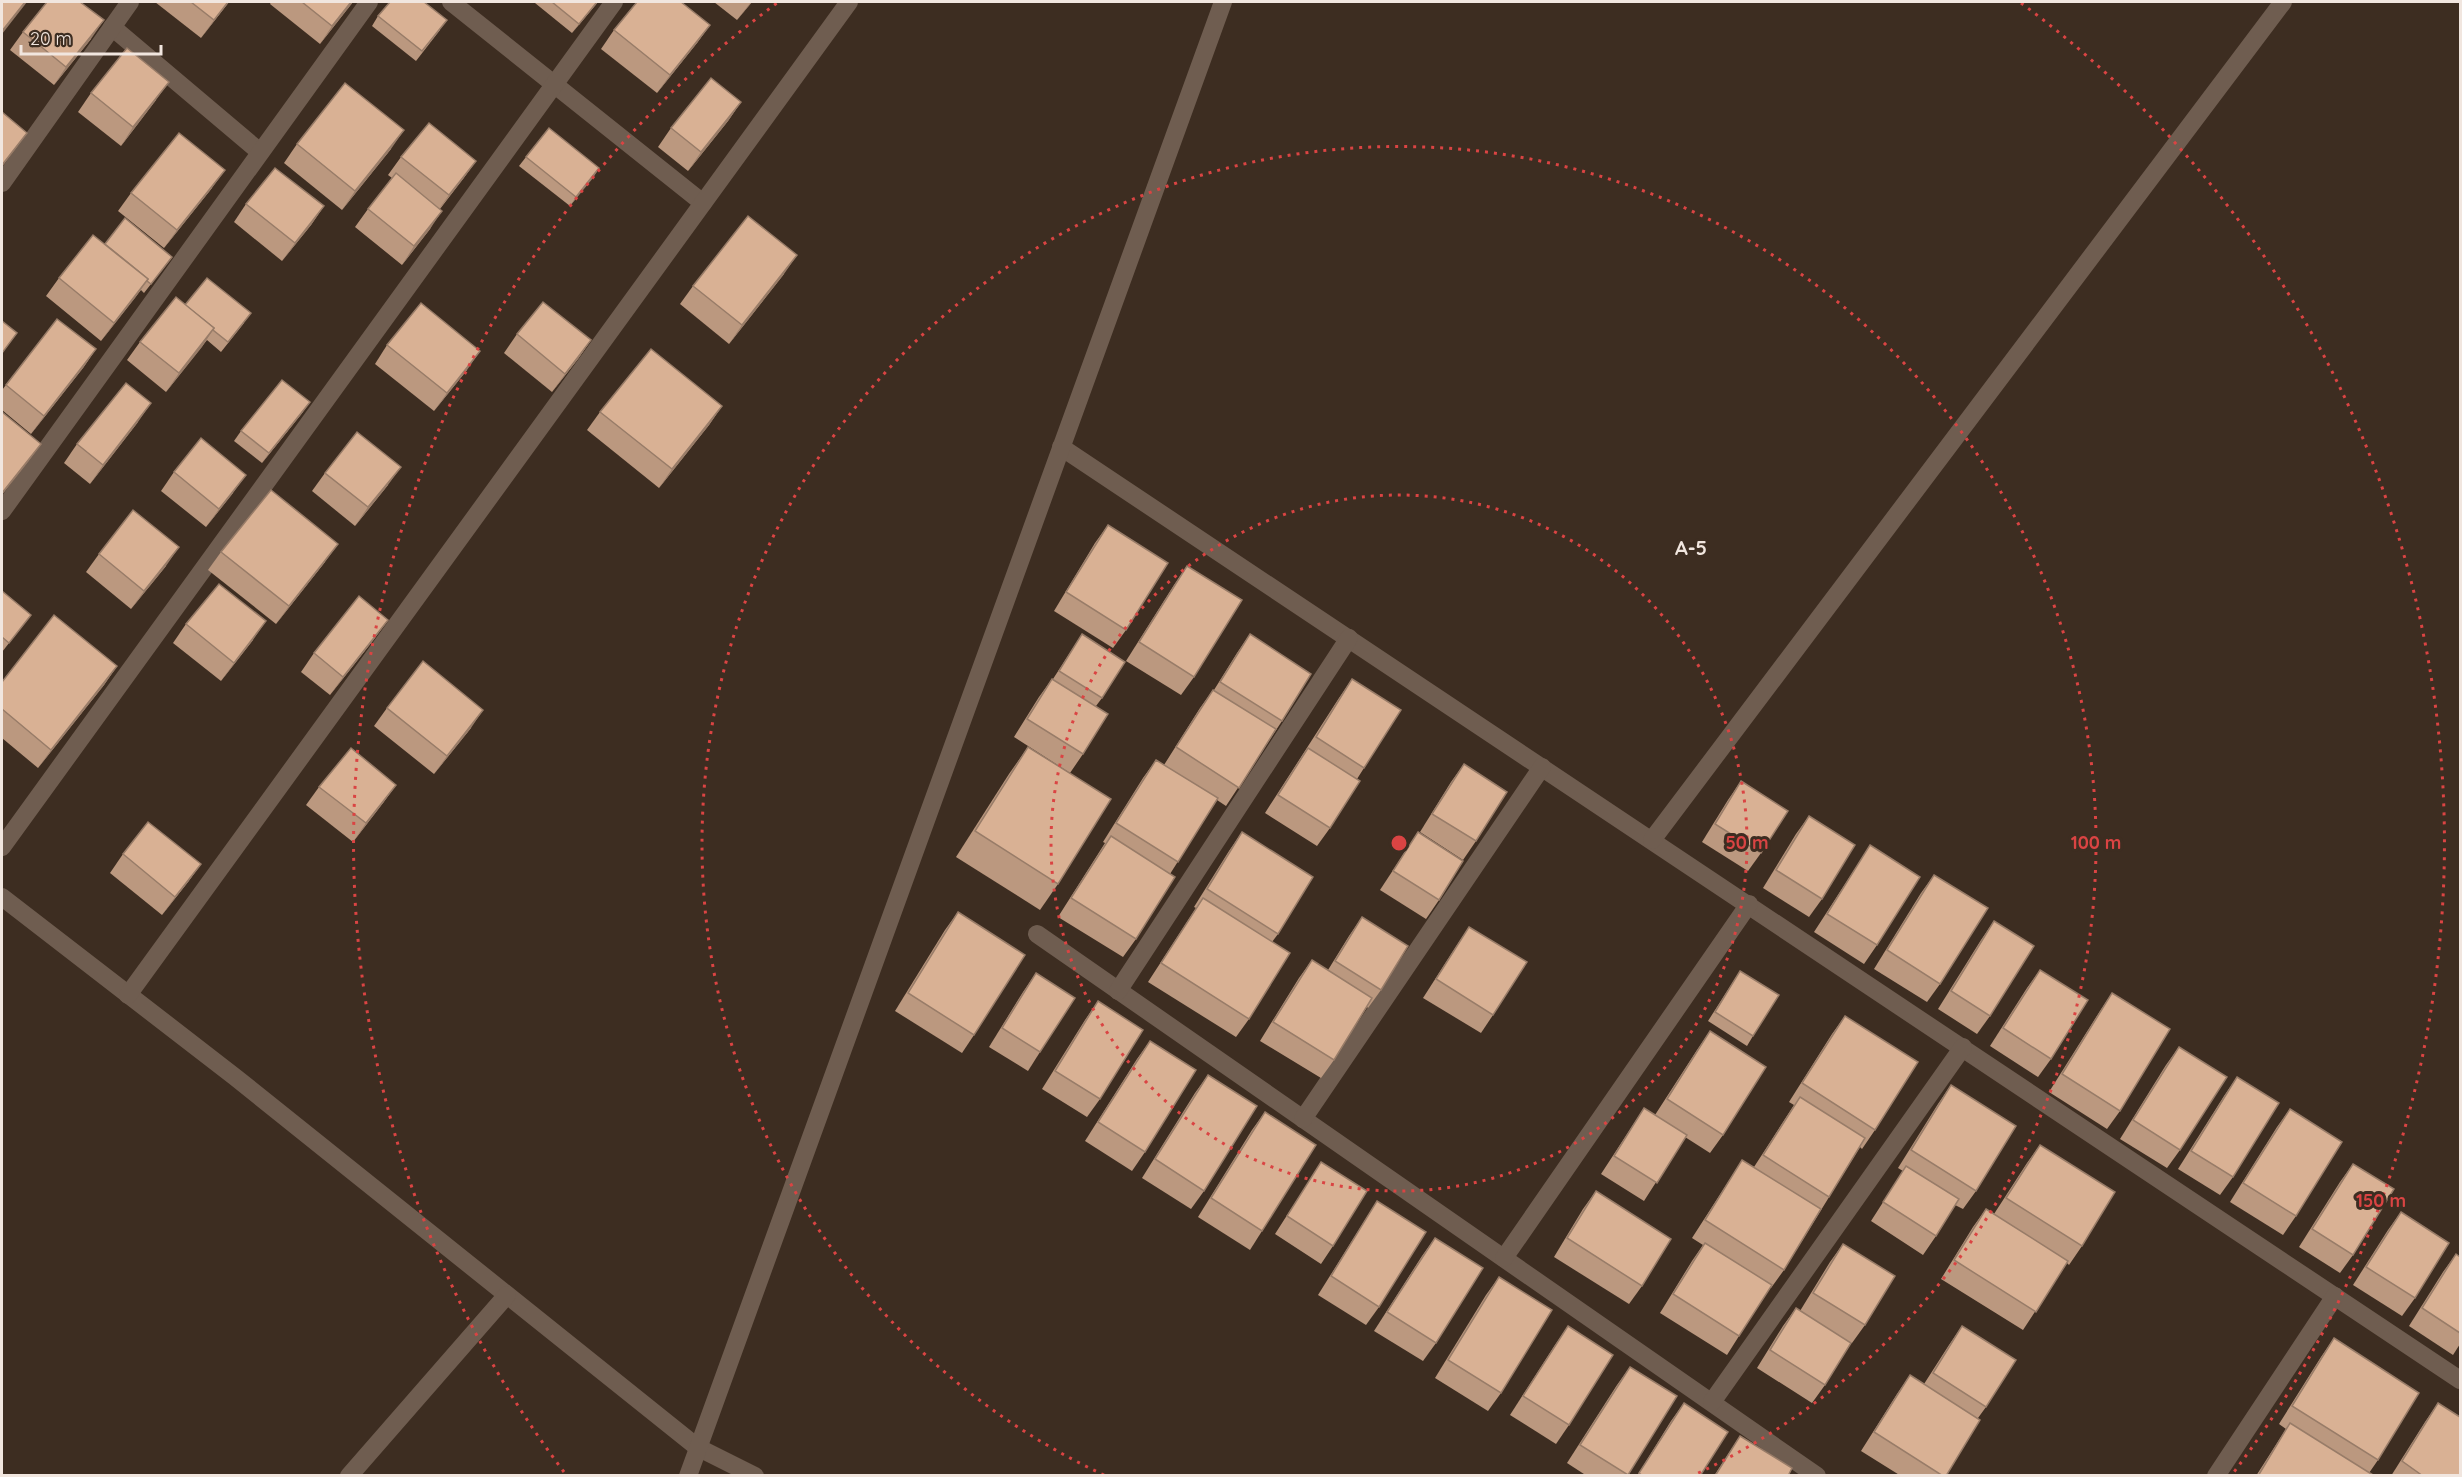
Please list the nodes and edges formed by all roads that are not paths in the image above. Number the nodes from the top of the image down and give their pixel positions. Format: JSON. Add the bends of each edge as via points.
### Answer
{"nodes":[{"id":1,"x":130,"y":2,"type":"edge"},
{"id":2,"x":369,"y":2,"type":"edge"},
{"id":3,"x":451,"y":2,"type":"edge"},
{"id":4,"x":614,"y":2,"type":"edge"},
{"id":5,"x":1223,"y":2,"type":"edge"},
{"id":6,"x":2283,"y":2,"type":"edge"},
{"id":7,"x":844,"y":3,"type":"edge"},
{"id":8,"x":112,"y":27,"type":"junction"},
{"id":9,"x":554,"y":84,"type":"junction"},
{"id":10,"x":260,"y":152,"type":"junction"},
{"id":11,"x":2,"y":183,"type":"edge"},
{"id":12,"x":703,"y":203,"type":"junction"},
{"id":13,"x":1061,"y":447,"type":"junction"},
{"id":14,"x":2,"y":511,"type":"edge"},
{"id":15,"x":1349,"y":638,"type":"junction"},
{"id":16,"x":1542,"y":767,"type":"junction"},
{"id":17,"x":1652,"y":840,"type":"junction"},
{"id":18,"x":2,"y":847,"type":"edge"},
{"id":19,"x":2,"y":897,"type":"edge"},
{"id":20,"x":1749,"y":904,"type":"junction"},
{"id":21,"x":1037,"y":934,"type":"dead end"},
{"id":22,"x":1118,"y":991,"type":"junction"},
{"id":23,"x":128,"y":995,"type":"junction"},
{"id":24,"x":1963,"y":1047,"type":"junction"},
{"id":25,"x":1303,"y":1119,"type":"junction"},
{"id":26,"x":1503,"y":1258,"type":"junction"},
{"id":27,"x":507,"y":1294,"type":"junction"},
{"id":28,"x":2335,"y":1296,"type":"junction"},
{"id":29,"x":2460,"y":1380,"type":"edge"},
{"id":30,"x":1712,"y":1402,"type":"junction"},
{"id":31,"x":697,"y":1447,"type":"junction"},
{"id":32,"x":349,"y":1476,"type":"edge"},
{"id":33,"x":688,"y":1476,"type":"edge"},
{"id":34,"x":755,"y":1476,"type":"edge"},
{"id":35,"x":1817,"y":1476,"type":"edge"},
{"id":36,"x":2216,"y":1476,"type":"edge"}],
"edges":[{"from":1,"to":8,"type":"street"},
{"from":2,"to":10,"type":"street"},
{"from":3,"to":9,"type":"street"},
{"from":4,"to":9,"type":"street"},
{"from":5,"to":13,"type":"street"},
{"from":6,"to":17,"type":"street"},
{"from":7,"to":12,"type":"street"},
{"from":8,"to":10,"type":"street"},
{"from":8,"to":11,"type":"street"},
{"from":9,"to":12,"type":"street"},
{"from":9,"to":18,"type":"street"},
{"from":10,"to":14,"type":"street"},
{"from":12,"to":23,"type":"street"},
{"from":13,"to":15,"type":"street"},
{"from":13,"to":31,"type":"street"},
{"from":15,"to":16,"type":"street"},
{"from":15,"to":22,"type":"street"},
{"from":16,"to":17,"type":"street"},
{"from":16,"to":25,"type":"street"},
{"from":17,"to":20,"type":"street"},
{"from":19,"to":23,"type":"street"},
{"from":20,"to":24,"type":"street"},
{"from":20,"to":26,"type":"street"},
{"from":21,"to":22,"type":"street"},
{"from":22,"to":25,"type":"street"},
{"from":23,"to":27,"type":"street"},
{"from":24,"to":28,"type":"street"},
{"from":24,"to":30,"type":"street"},
{"from":25,"to":26,"type":"street"},
{"from":26,"to":30,"type":"street"},
{"from":27,"to":31,"type":"street"},
{"from":27,"to":32,"type":"street"},
{"from":28,"to":29,"type":"street"},
{"from":28,"to":36,"type":"street"},
{"from":30,"to":35,"type":"street"},
{"from":31,"to":33,"type":"street"},
{"from":31,"to":34,"type":"street"}]}
